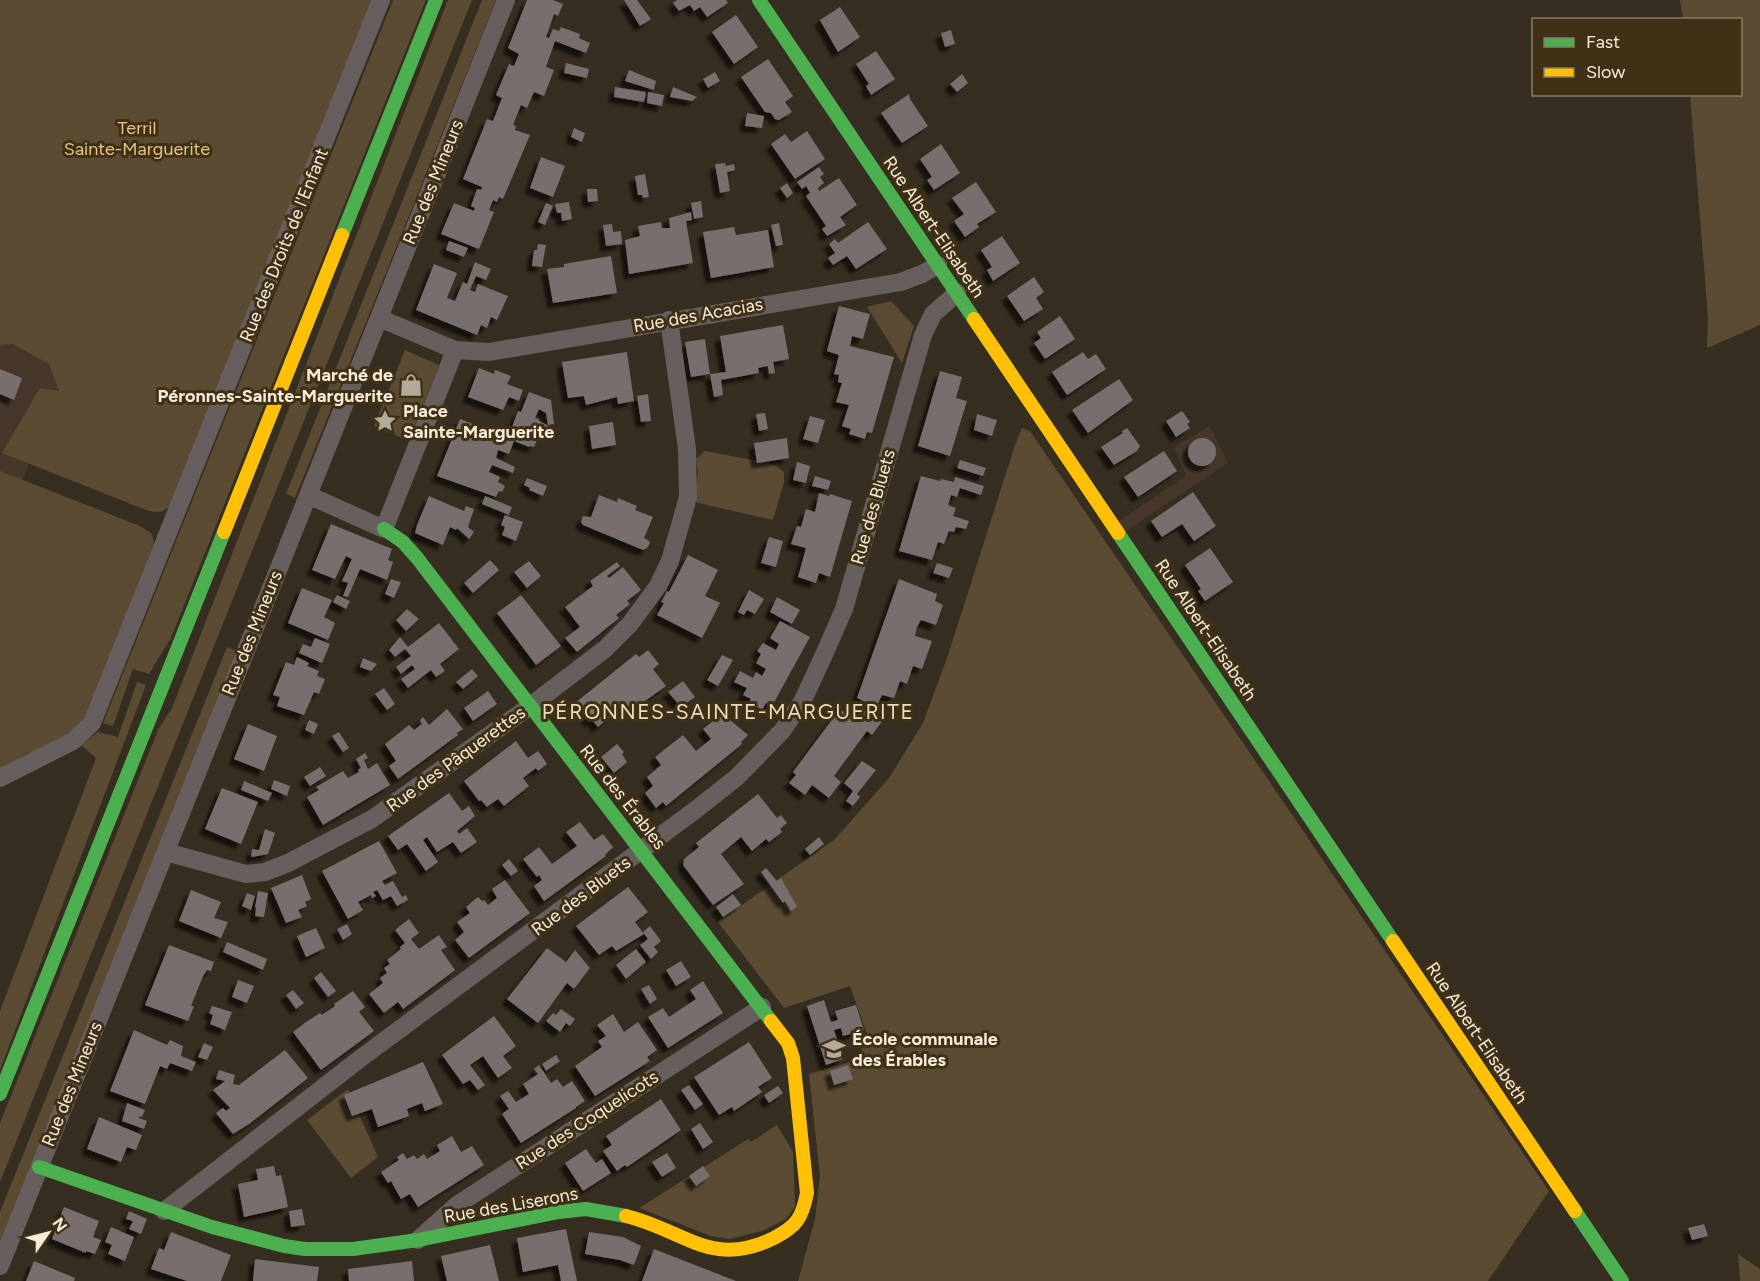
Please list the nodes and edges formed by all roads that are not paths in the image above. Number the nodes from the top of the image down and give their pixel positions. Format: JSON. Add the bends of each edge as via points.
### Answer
{"nodes":[{"id":1,"x":381,"y":0,"type":"edge"},
{"id":2,"x":436,"y":0,"type":"edge"},
{"id":3,"x":506,"y":0,"type":"edge"},
{"id":4,"x":759,"y":0,"type":"edge"},
{"id":5,"x":938,"y":265,"type":"junction"},
{"id":6,"x":957,"y":293,"type":"junction"},
{"id":7,"x":379,"y":318,"type":"junction"},
{"id":8,"x":669,"y":320,"type":"junction"},
{"id":9,"x":455,"y":350,"type":"junction"},
{"id":10,"x":308,"y":495,"type":"junction"},
{"id":11,"x":384,"y":529,"type":"junction"},
{"id":12,"x":530,"y":706,"type":"junction"},
{"id":13,"x":0,"y":778,"type":"edge"},
{"id":14,"x":642,"y":850,"type":"junction"},
{"id":15,"x":166,"y":852,"type":"junction"},
{"id":16,"x":762,"y":1007,"type":"junction"},
{"id":17,"x":0,"y":1094,"type":"edge"},
{"id":18,"x":39,"y":1167,"type":"junction"},
{"id":19,"x":164,"y":1211,"type":"junction"},
{"id":20,"x":418,"y":1240,"type":"junction"},
{"id":21,"x":0,"y":1266,"type":"edge"},
{"id":22,"x":1622,"y":1281,"type":"edge"}],
"edges":[{"from":1,"to":13,"type":"street","name":"Rue des Droits de l'Enfant","via":[[92,723],[73,741]]},
{"from":2,"to":17,"type":"main road"},
{"from":3,"to":7,"type":"street","name":"Rue des Mineurs"},
{"from":4,"to":5,"type":"main road","name":"Rue Albert-Elisabeth"},
{"from":5,"to":6,"type":"main road","name":"Rue Albert-Elisabeth"},
{"from":5,"to":8,"type":"street","name":"Rue des Acacias","via":[[901,282]]},
{"from":6,"to":14,"type":"street","name":"Rue des Bluets","via":[[933,314],[923,335],[844,609],[802,702],[757,758]]},
{"from":6,"to":22,"type":"main road","name":"Rue Albert-Elisabeth"},
{"from":7,"to":9,"type":"street"},
{"from":7,"to":10,"type":"street","name":"Rue des Mineurs"},
{"from":8,"to":9,"type":"street","name":"Rue des Acacias","via":[[489,352]]},
{"from":8,"to":12,"type":"street","name":"Rue des Pâquerettes","via":[[689,464],[688,497],[670,561],[658,586],[630,624],[605,649]]},
{"from":9,"to":11,"type":"street"},
{"from":10,"to":11,"type":"street"},
{"from":10,"to":15,"type":"street","name":"Rue des Mineurs"},
{"from":11,"to":12,"type":"main road","name":"Rue des Érables","via":[[410,549]]},
{"from":12,"to":14,"type":"main road","name":"Rue des Érables"},
{"from":12,"to":15,"type":"street","name":"Rue des Pâquerettes","via":[[372,819],[273,869],[246,874]]},
{"from":14,"to":16,"type":"main road","name":"Rue des Érables"},
{"from":14,"to":19,"type":"street","name":"Rue des Bluets"},
{"from":15,"to":18,"type":"street","name":"Rue des Mineurs"},
{"from":16,"to":20,"type":"street","name":"Rue des Coquelicots","via":[[457,1204]]},
{"from":16,"to":20,"type":"main road","name":"Rue des Liserons","via":[[788,1043],[798,1093],[807,1193],[800,1218],[789,1230],[751,1248],[724,1251],[633,1218],[586,1209]]},
{"from":18,"to":19,"type":"main road","name":"Rue des Liserons"},
{"from":18,"to":21,"type":"street","name":"Rue des Mineurs"},
{"from":19,"to":20,"type":"main road","name":"Rue des Liserons","via":[[212,1227],[306,1249],[352,1249]]}]}
